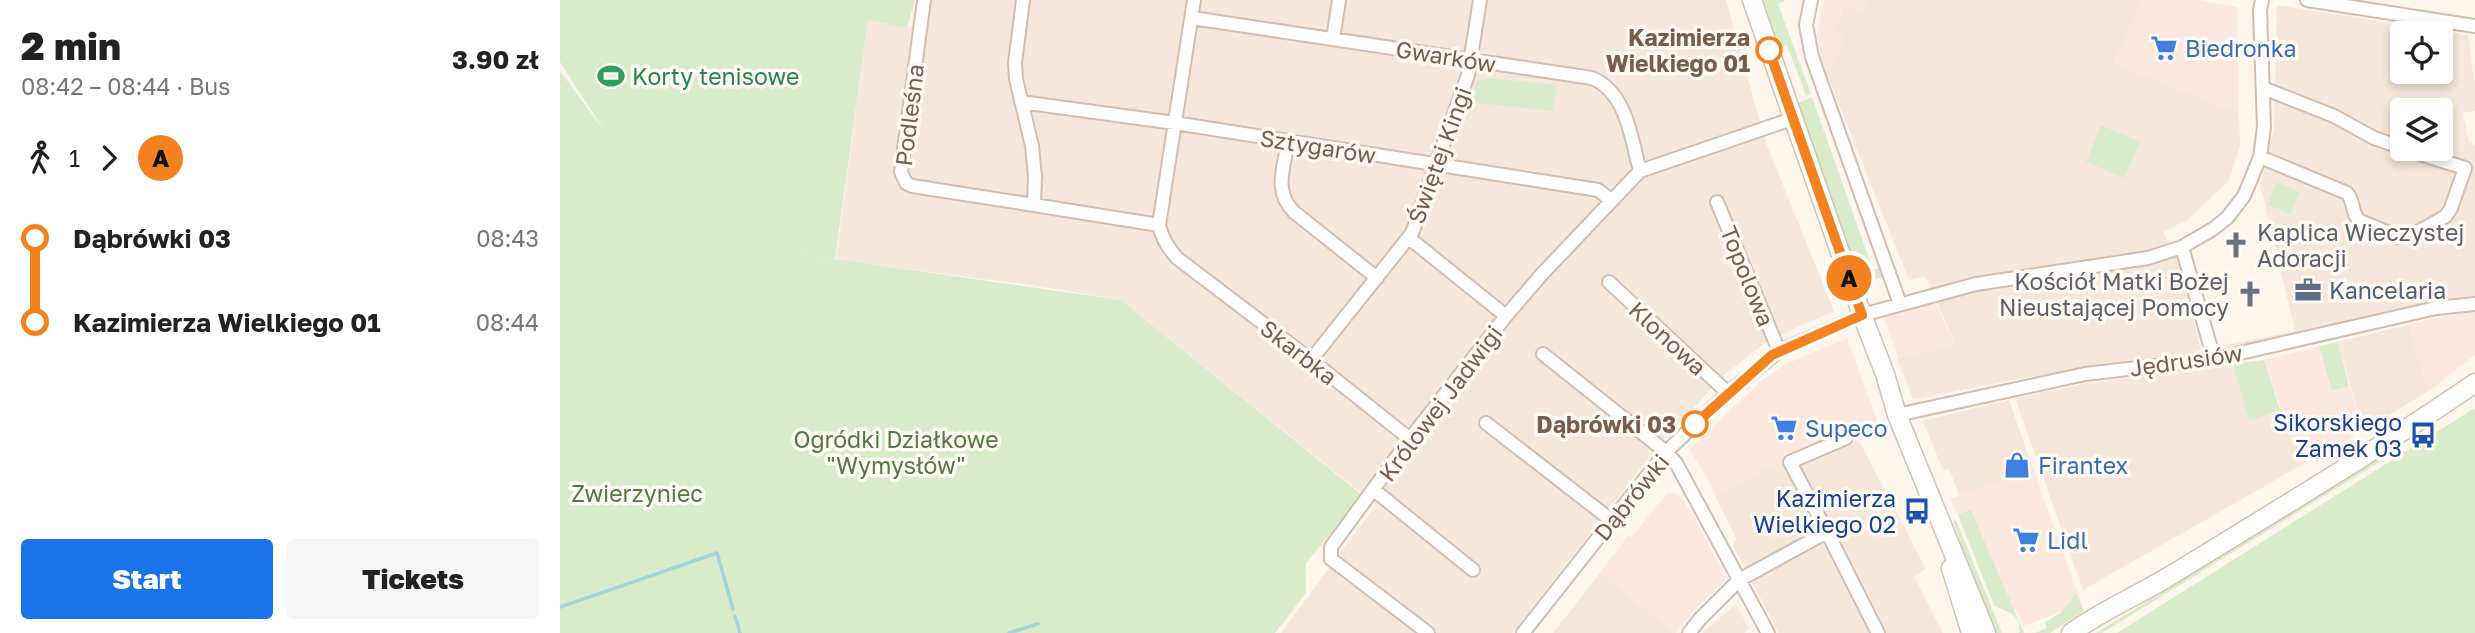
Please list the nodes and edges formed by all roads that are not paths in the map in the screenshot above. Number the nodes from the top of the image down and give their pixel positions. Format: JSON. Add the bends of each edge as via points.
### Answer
{"nodes":[{"id":1,"x":924,"y":0,"type":"edge"},
{"id":2,"x":1023,"y":0,"type":"edge"},
{"id":3,"x":1194,"y":0,"type":"edge"},
{"id":4,"x":1339,"y":0,"type":"edge"},
{"id":5,"x":1480,"y":0,"type":"edge"},
{"id":6,"x":1752,"y":0,"type":"edge"},
{"id":7,"x":1811,"y":0,"type":"edge"},
{"id":8,"x":2262,"y":0,"type":"edge"},
{"id":9,"x":2307,"y":0,"type":"edge"},
{"id":10,"x":1192,"y":18,"type":"junction"},
{"id":11,"x":2475,"y":26,"type":"edge"},
{"id":12,"x":1334,"y":38,"type":"junction"},
{"id":13,"x":1471,"y":60,"type":"junction"},
{"id":14,"x":2263,"y":88,"type":"junction"},
{"id":15,"x":1021,"y":102,"type":"junction"},
{"id":16,"x":1792,"y":119,"type":"junction"},
{"id":17,"x":1175,"y":123,"type":"junction"},
{"id":18,"x":1288,"y":142,"type":"junction"},
{"id":19,"x":2390,"y":144,"type":"edge"},
{"id":20,"x":2260,"y":157,"type":"junction"},
{"id":21,"x":2442,"y":161,"type":"edge"},
{"id":22,"x":1437,"y":164,"type":"junction"},
{"id":23,"x":1640,"y":171,"type":"junction"},
{"id":24,"x":1611,"y":200,"type":"junction"},
{"id":25,"x":1717,"y":202,"type":"dead end"},
{"id":26,"x":1034,"y":205,"type":"junction"},
{"id":27,"x":1159,"y":225,"type":"junction"},
{"id":28,"x":1409,"y":238,"type":"junction"},
{"id":29,"x":2182,"y":247,"type":"junction"},
{"id":30,"x":1377,"y":278,"type":"junction"},
{"id":31,"x":1609,"y":282,"type":"dead end"},
{"id":32,"x":1900,"y":304,"type":"junction"},
{"id":33,"x":2475,"y":304,"type":"edge"},
{"id":34,"x":1862,"y":315,"type":"junction"},
{"id":35,"x":1506,"y":316,"type":"junction"},
{"id":36,"x":1779,"y":351,"type":"junction"},
{"id":37,"x":1544,"y":354,"type":"dead end"},
{"id":38,"x":2214,"y":359,"type":"junction"},
{"id":39,"x":1311,"y":360,"type":"junction"},
{"id":40,"x":2475,"y":383,"type":"edge"},
{"id":41,"x":1728,"y":393,"type":"junction"},
{"id":42,"x":1897,"y":415,"type":"junction"},
{"id":43,"x":1486,"y":423,"type":"dead end"},
{"id":44,"x":1846,"y":438,"type":"dead end"},
{"id":45,"x":1410,"y":439,"type":"junction"},
{"id":46,"x":1666,"y":452,"type":"junction"},
{"id":47,"x":1374,"y":490,"type":"junction"},
{"id":48,"x":1937,"y":514,"type":"junction"},
{"id":49,"x":1611,"y":520,"type":"junction"},
{"id":50,"x":1827,"y":532,"type":"junction"},
{"id":51,"x":1473,"y":570,"type":"dead end"},
{"id":52,"x":1739,"y":580,"type":"junction"},
{"id":53,"x":2152,"y":587,"type":"junction"},
{"id":54,"x":1428,"y":633,"type":"edge"},
{"id":55,"x":1523,"y":633,"type":"edge"},
{"id":56,"x":1689,"y":633,"type":"edge"},
{"id":57,"x":1768,"y":633,"type":"edge"},
{"id":58,"x":1878,"y":633,"type":"edge"},
{"id":59,"x":1971,"y":633,"type":"edge"},
{"id":60,"x":1986,"y":633,"type":"edge"},
{"id":61,"x":2071,"y":633,"type":"edge"},
{"id":62,"x":2089,"y":633,"type":"edge"}],
"edges":[{"from":1,"to":26,"type":"street","name":"Podleśna","via":[[902,178],[912,186]]},
{"from":2,"to":15,"type":"street","via":[[1015,63]]},
{"from":3,"to":10,"type":"street"},
{"from":4,"to":12,"type":"street"},
{"from":5,"to":13,"type":"street","name":"Świętej Kingi"},
{"from":6,"to":16,"type":"street"},
{"from":7,"to":32,"type":"street","via":[[1806,25],[1812,57]]},
{"from":8,"to":14,"type":"street","name":"Dąbrówki"},
{"from":9,"to":11,"type":"street"},
{"from":10,"to":12,"type":"street","name":"Gwarków"},
{"from":10,"to":17,"type":"street"},
{"from":12,"to":13,"type":"street","name":"Gwarków"},
{"from":13,"to":22,"type":"street","name":"Świętej Kingi"},
{"from":13,"to":23,"type":"street","name":"Gwarków","via":[[1601,82],[1623,111]]},
{"from":14,"to":19,"type":"street"},
{"from":14,"to":20,"type":"street","name":"Dąbrówki"},
{"from":15,"to":17,"type":"street","name":"Sztygarów"},
{"from":15,"to":26,"type":"street","via":[[1032,146]]},
{"from":16,"to":23,"type":"street","name":"Królowej Jadwigi"},
{"from":16,"to":34,"type":"street"},
{"from":17,"to":18,"type":"street","name":"Sztygarów"},
{"from":17,"to":27,"type":"street"},
{"from":18,"to":22,"type":"street","name":"Sztygarów"},
{"from":18,"to":30,"type":"street","via":[[1281,184],[1284,200]]},
{"from":20,"to":21,"type":"street","via":[[2347,193],[2360,221],[2399,237],[2446,216],[2451,208],[2465,168]]},
{"from":20,"to":29,"type":"street","name":"Dąbrówki","via":[[2234,210]]},
{"from":22,"to":24,"type":"street","name":"Sztygarów","via":[[1598,190]]},
{"from":22,"to":28,"type":"street","name":"Świętej Kingi"},
{"from":23,"to":24,"type":"street","name":"Królowej Jadwigi"},
{"from":24,"to":35,"type":"street","name":"Królowej Jadwigi"},
{"from":25,"to":36,"type":"street","name":"Topolowa"},
{"from":26,"to":27,"type":"street"},
{"from":27,"to":39,"type":"street","name":"Skarbka","via":[[1168,249],[1187,266]]},
{"from":28,"to":30,"type":"street","name":"Świętej Kingi"},
{"from":28,"to":35,"type":"street","name":"Królowej Jadwigi"},
{"from":29,"to":32,"type":"street","name":"Dąbrówki","via":[[2125,263],[1976,284]]},
{"from":29,"to":38,"type":"street"},
{"from":30,"to":39,"type":"street","name":"Świętej Kingi"},
{"from":31,"to":41,"type":"street","name":"Klonowa"},
{"from":32,"to":34,"type":"street","name":"Dąbrówki"},
{"from":33,"to":38,"type":"street","name":"Jędrusiów","via":[[2436,308]]},
{"from":34,"to":36,"type":"street","name":"Dąbrówki"},
{"from":34,"to":42,"type":"street"},
{"from":35,"to":45,"type":"street","name":"Królowej Jadwigi"},
{"from":36,"to":41,"type":"street","name":"Dąbrówki"},
{"from":37,"to":46,"type":"street"},
{"from":38,"to":42,"type":"street","name":"Jędrusiów","via":[[2085,374]]},
{"from":39,"to":45,"type":"street","name":"Skarbka"},
{"from":40,"to":53,"type":"street","via":[[2355,463]]},
{"from":41,"to":46,"type":"street","name":"Dąbrówki"},
{"from":42,"to":48,"type":"street"},
{"from":43,"to":49,"type":"street"},
{"from":44,"to":50,"type":"street","via":[[1790,462]]},
{"from":45,"to":47,"type":"street","name":"Królowej Jadwigi"},
{"from":46,"to":49,"type":"street","name":"Dąbrówki"},
{"from":46,"to":52,"type":"street","via":[[1686,477]]},
{"from":47,"to":51,"type":"street","name":"Królowej Jadwigi"},
{"from":47,"to":54,"type":"street","name":"Królowej Jadwigi","via":[[1331,547],[1331,559]]},
{"from":48,"to":59,"type":"street"},
{"from":48,"to":60,"type":"street"},
{"from":49,"to":55,"type":"street","name":"Dąbrówki"},
{"from":50,"to":52,"type":"street"},
{"from":50,"to":58,"type":"street"},
{"from":52,"to":56,"type":"street"},
{"from":52,"to":57,"type":"street"},
{"from":53,"to":61,"type":"street"},
{"from":53,"to":62,"type":"street"}]}
